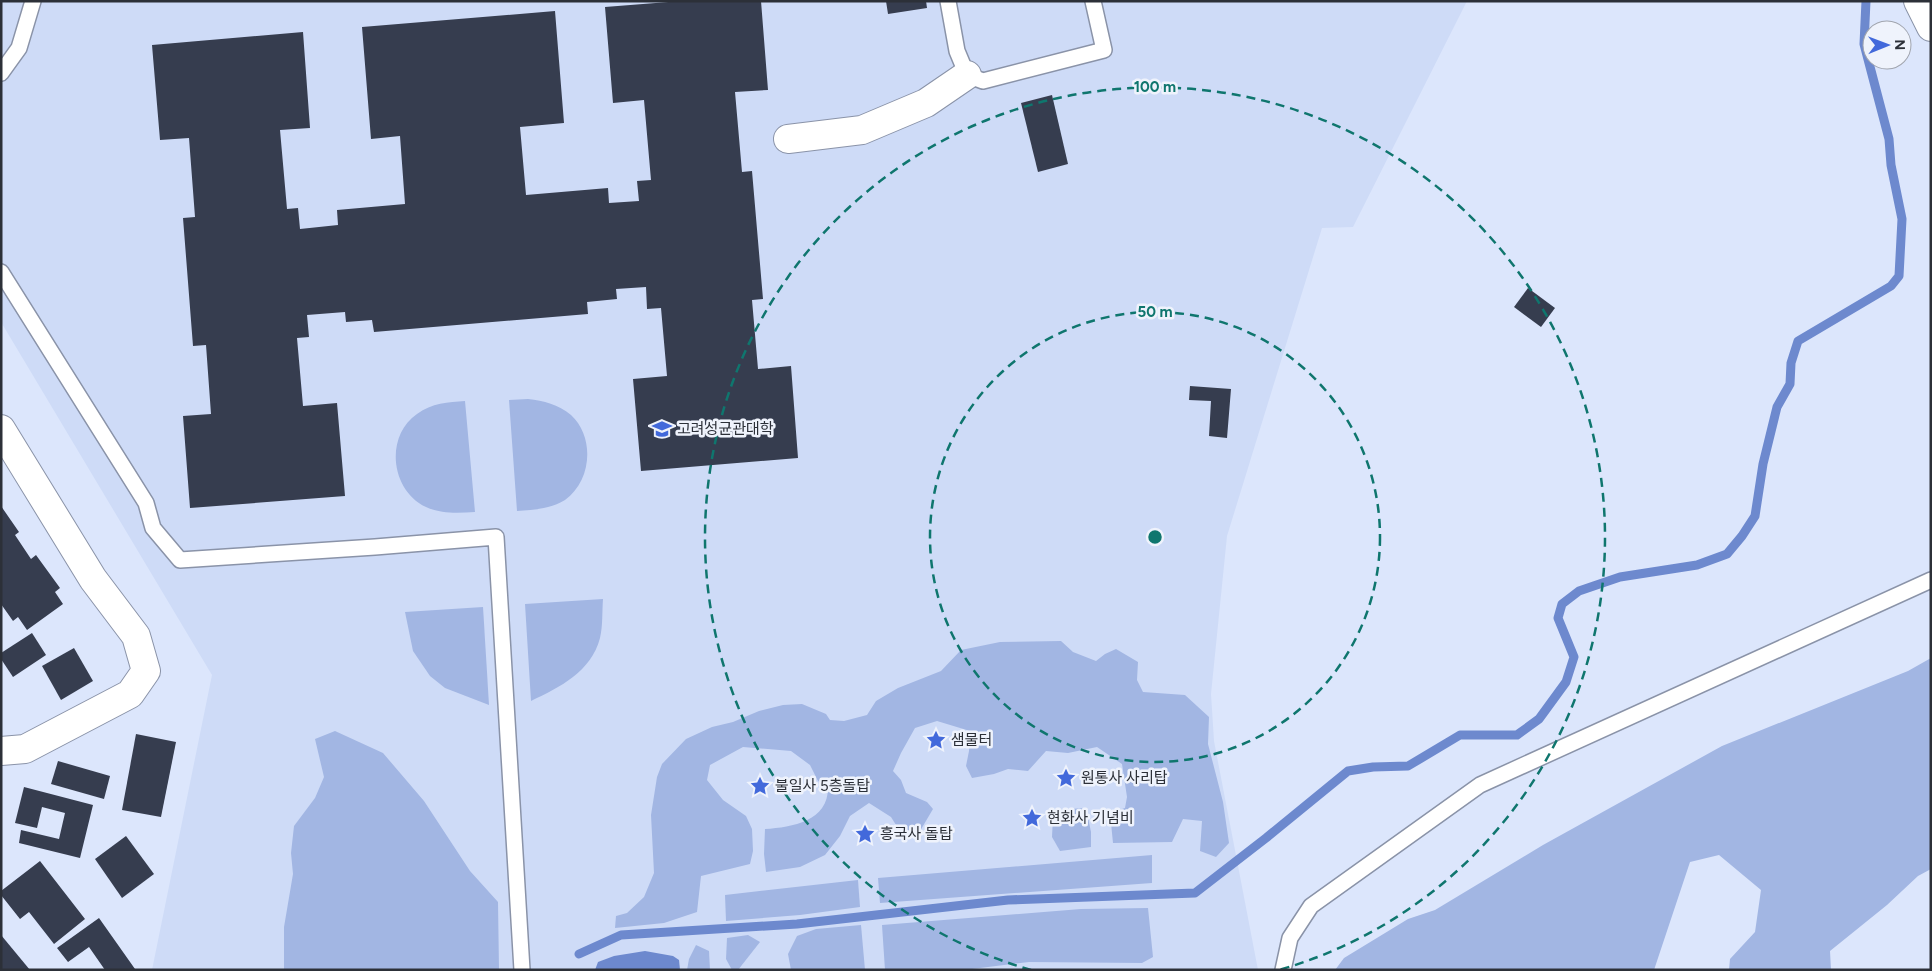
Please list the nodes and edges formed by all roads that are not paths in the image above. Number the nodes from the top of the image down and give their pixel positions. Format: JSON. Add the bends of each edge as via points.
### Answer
{"nodes":[{"id":1,"x":34,"y":1,"type":"edge"},
{"id":2,"x":948,"y":1,"type":"edge"},
{"id":3,"x":1093,"y":1,"type":"edge"},
{"id":4,"x":1918,"y":1,"type":"edge"},
{"id":5,"x":1931,"y":26,"type":"edge"},
{"id":6,"x":1,"y":73,"type":"edge"},
{"id":7,"x":967,"y":75,"type":"junction"},
{"id":8,"x":788,"y":139,"type":"dead end"},
{"id":9,"x":1,"y":272,"type":"edge"},
{"id":10,"x":1,"y":429,"type":"edge"},
{"id":11,"x":1931,"y":580,"type":"edge"},
{"id":12,"x":1,"y":751,"type":"edge"},
{"id":13,"x":522,"y":970,"type":"edge"},
{"id":14,"x":1284,"y":970,"type":"edge"}],
"edges":[{"from":1,"to":6,"type":"lane","via":[[19,48]]},
{"from":2,"to":7,"type":"lane","via":[[957,51]]},
{"from":3,"to":7,"type":"lane","via":[[1104,50],[983,81]]},
{"from":4,"to":5,"type":"street"},
{"from":7,"to":8,"type":"street","via":[[926,103],[862,130]]},
{"from":9,"to":13,"type":"lane","via":[[146,503],[153,528],[180,560],[496,537]]},
{"from":10,"to":12,"type":"street","via":[[93,579],[136,636],[146,671],[130,694],[25,749]]},
{"from":11,"to":14,"type":"lane","via":[[1480,785],[1311,906],[1290,938]]}]}
